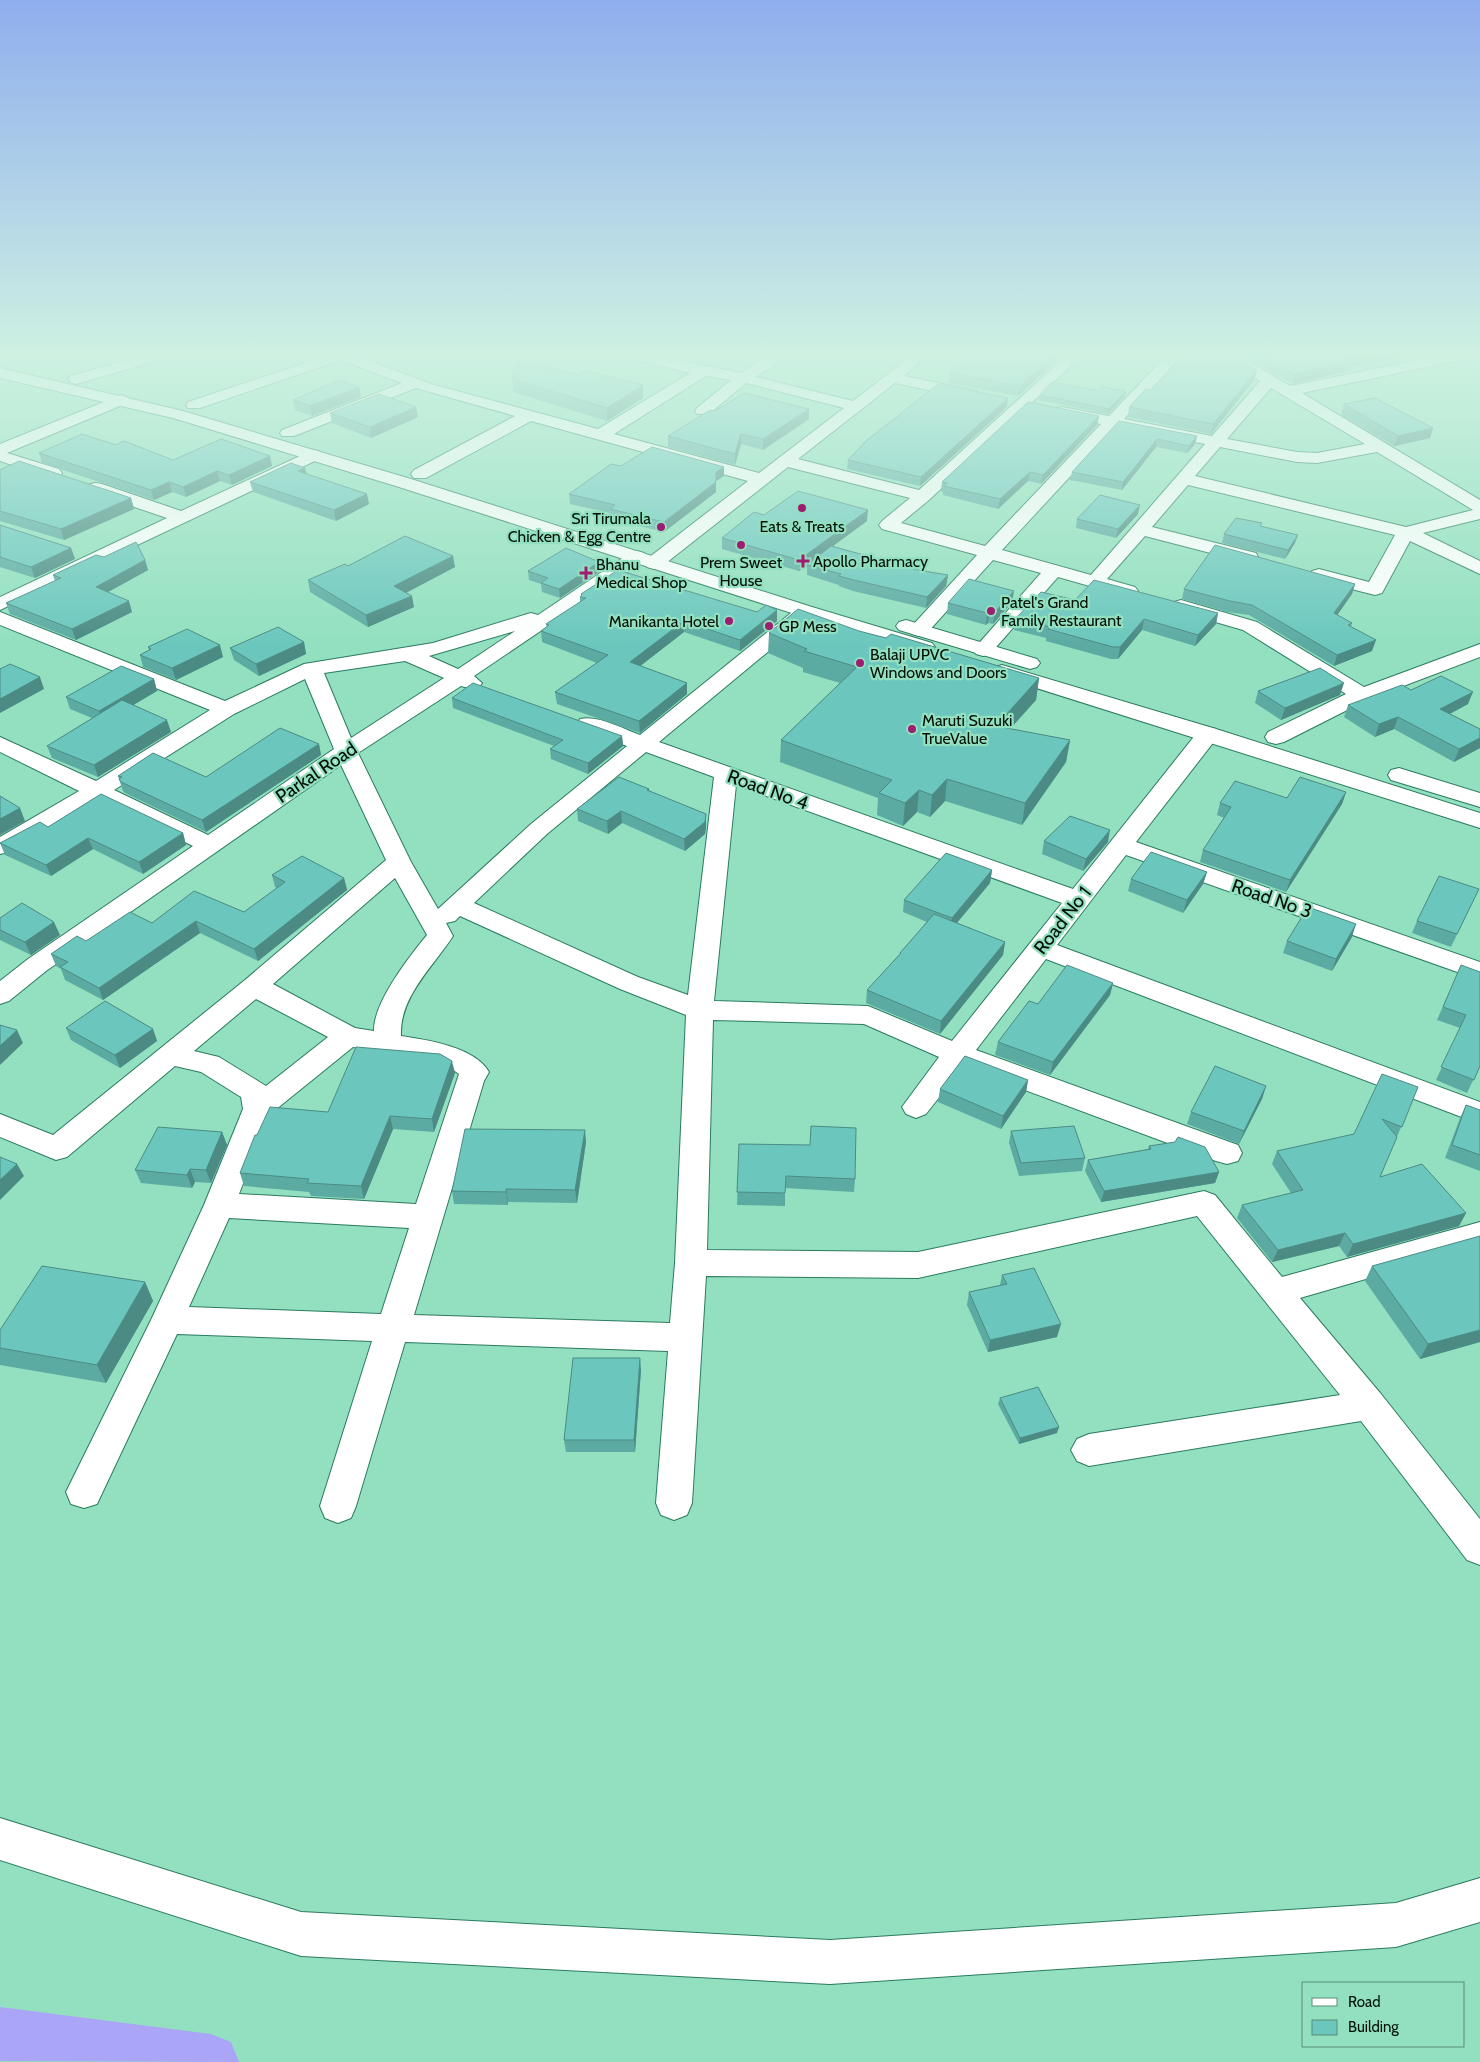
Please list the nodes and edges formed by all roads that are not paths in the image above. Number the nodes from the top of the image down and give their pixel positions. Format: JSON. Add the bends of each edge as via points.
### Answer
{"nodes":[{"id":1,"x":307,"y":453,"type":"edge"},
{"id":2,"x":353,"y":453,"type":"edge"},
{"id":3,"x":459,"y":453,"type":"edge"},
{"id":4,"x":666,"y":453,"type":"edge"},
{"id":5,"x":794,"y":453,"type":"edge"},
{"id":6,"x":978,"y":453,"type":"edge"},
{"id":7,"x":1083,"y":453,"type":"edge"},
{"id":8,"x":1206,"y":453,"type":"edge"},
{"id":9,"x":1276,"y":453,"type":"edge"},
{"id":10,"x":1343,"y":453,"type":"edge"},
{"id":11,"x":1389,"y":453,"type":"edge"},
{"id":12,"x":313,"y":455,"type":"junction"},
{"id":13,"x":0,"y":456,"type":"edge"},
{"id":14,"x":784,"y":461,"type":"junction"},
{"id":15,"x":420,"y":474,"type":"junction"},
{"id":16,"x":760,"y":479,"type":"junction"},
{"id":17,"x":1184,"y":479,"type":"junction"},
{"id":18,"x":923,"y":496,"type":"junction"},
{"id":19,"x":1480,"y":507,"type":"edge"},
{"id":20,"x":1480,"y":514,"type":"edge"},
{"id":21,"x":182,"y":517,"type":"junction"},
{"id":22,"x":1140,"y":529,"type":"junction"},
{"id":23,"x":1406,"y":532,"type":"junction"},
{"id":24,"x":70,"y":550,"type":"edge"},
{"id":25,"x":989,"y":553,"type":"junction"},
{"id":26,"x":653,"y":557,"type":"junction"},
{"id":27,"x":96,"y":558,"type":"junction"},
{"id":28,"x":1262,"y":560,"type":"edge"},
{"id":29,"x":1480,"y":568,"type":"edge"},
{"id":30,"x":1300,"y":570,"type":"edge"},
{"id":31,"x":1053,"y":571,"type":"junction"},
{"id":32,"x":1095,"y":582,"type":"junction"},
{"id":33,"x":1140,"y":595,"type":"edge"},
{"id":34,"x":1168,"y":603,"type":"edge"},
{"id":35,"x":0,"y":604,"type":"edge"},
{"id":36,"x":562,"y":608,"type":"junction"},
{"id":37,"x":805,"y":611,"type":"junction"},
{"id":38,"x":0,"y":618,"type":"edge"},
{"id":39,"x":919,"y":630,"type":"junction"},
{"id":40,"x":984,"y":650,"type":"junction"},
{"id":41,"x":1480,"y":650,"type":"edge"},
{"id":42,"x":407,"y":654,"type":"junction"},
{"id":43,"x":312,"y":668,"type":"junction"},
{"id":44,"x":458,"y":678,"type":"junction"},
{"id":45,"x":495,"y":692,"type":"edge"},
{"id":46,"x":1362,"y":696,"type":"junction"},
{"id":47,"x":226,"y":709,"type":"junction"},
{"id":48,"x":569,"y":718,"type":"edge"},
{"id":49,"x":1208,"y":734,"type":"junction"},
{"id":50,"x":1276,"y":737,"type":"junction"},
{"id":51,"x":0,"y":744,"type":"edge"},
{"id":52,"x":643,"y":744,"type":"junction"},
{"id":53,"x":1304,"y":746,"type":"dead end"},
{"id":54,"x":346,"y":751,"type":"junction"},
{"id":55,"x":1378,"y":768,"type":"dead end"},
{"id":56,"x":726,"y":774,"type":"junction"},
{"id":57,"x":96,"y":791,"type":"junction"},
{"id":58,"x":1480,"y":800,"type":"edge"},
{"id":59,"x":1480,"y":821,"type":"edge"},
{"id":60,"x":210,"y":845,"type":"junction"},
{"id":61,"x":1121,"y":845,"type":"junction"},
{"id":62,"x":0,"y":847,"type":"edge"},
{"id":63,"x":400,"y":862,"type":"junction"},
{"id":64,"x":1078,"y":900,"type":"junction"},
{"id":65,"x":458,"y":906,"type":"junction"},
{"id":66,"x":434,"y":925,"type":"junction"},
{"id":67,"x":1041,"y":948,"type":"junction"},
{"id":68,"x":1480,"y":971,"type":"edge"},
{"id":69,"x":254,"y":986,"type":"junction"},
{"id":70,"x":0,"y":995,"type":"edge"},
{"id":71,"x":700,"y":1010,"type":"junction"},
{"id":72,"x":348,"y":1036,"type":"junction"},
{"id":73,"x":388,"y":1042,"type":"junction"},
{"id":74,"x":957,"y":1054,"type":"junction"},
{"id":75,"x":170,"y":1055,"type":"junction"},
{"id":76,"x":916,"y":1107,"type":"dead end"},
{"id":77,"x":257,"y":1109,"type":"junction"},
{"id":78,"x":1480,"y":1113,"type":"edge"},
{"id":79,"x":0,"y":1126,"type":"edge"},
{"id":80,"x":1228,"y":1153,"type":"dead end"},
{"id":81,"x":219,"y":1204,"type":"junction"},
{"id":82,"x":428,"y":1217,"type":"junction"},
{"id":83,"x":1480,"y":1234,"type":"edge"},
{"id":84,"x":691,"y":1263,"type":"junction"},
{"id":85,"x":1274,"y":1292,"type":"junction"},
{"id":86,"x":167,"y":1320,"type":"junction"},
{"id":87,"x":393,"y":1328,"type":"junction"},
{"id":88,"x":686,"y":1338,"type":"junction"},
{"id":89,"x":1369,"y":1405,"type":"junction"},
{"id":90,"x":1089,"y":1450,"type":"dead end"},
{"id":91,"x":84,"y":1492,"type":"dead end"},
{"id":92,"x":674,"y":1503,"type":"dead end"},
{"id":93,"x":338,"y":1506,"type":"dead end"},
{"id":94,"x":1479,"y":1547,"type":"edge"},
{"id":95,"x":0,"y":1839,"type":"edge"},
{"id":96,"x":1480,"y":1900,"type":"edge"}],
"edges":[{"from":1,"to":12,"type":"main road"},
{"from":2,"to":15,"type":"main road"},
{"from":3,"to":15,"type":"main road"},
{"from":4,"to":16,"type":"main road"},
{"from":5,"to":14,"type":"main road","name":"Parkal Road"},
{"from":6,"to":18,"type":"main road"},
{"from":7,"to":25,"type":"main road"},
{"from":8,"to":17,"type":"main road"},
{"from":9,"to":10,"type":"main road","via":[[1317,458]]},
{"from":11,"to":19,"type":"main road"},
{"from":12,"to":21,"type":"main road"},
{"from":12,"to":26,"type":"main road"},
{"from":13,"to":21,"type":"main road"},
{"from":14,"to":16,"type":"main road","name":"Parkal Road"},
{"from":14,"to":18,"type":"main road"},
{"from":15,"to":26,"type":"main road"},
{"from":16,"to":26,"type":"main road","name":"Parkal Road"},
{"from":17,"to":22,"type":"main road"},
{"from":17,"to":23,"type":"main road"},
{"from":18,"to":25,"type":"main road","via":[[888,525]]},
{"from":20,"to":23,"type":"main road"},
{"from":21,"to":27,"type":"main road"},
{"from":22,"to":28,"type":"main road"},
{"from":22,"to":32,"type":"main road"},
{"from":23,"to":29,"type":"main road"},
{"from":23,"to":30,"type":"main road","via":[[1375,589]]},
{"from":24,"to":27,"type":"main road"},
{"from":25,"to":31,"type":"main road"},
{"from":25,"to":39,"type":"main road"},
{"from":26,"to":36,"type":"main road","name":"Parkal Road"},
{"from":26,"to":37,"type":"main road"},
{"from":26,"to":39,"type":"main road"},
{"from":27,"to":35,"type":"main road"},
{"from":31,"to":32,"type":"main road"},
{"from":31,"to":40,"type":"main road"},
{"from":32,"to":33,"type":"main road"},
{"from":34,"to":46,"type":"main road","via":[[1250,626]]},
{"from":36,"to":42,"type":"main road","via":[[436,649]]},
{"from":36,"to":44,"type":"main road","name":"Parkal Road"},
{"from":37,"to":49,"type":"main road"},
{"from":37,"to":52,"type":"main road"},
{"from":38,"to":47,"type":"main road"},
{"from":39,"to":40,"type":"main road"},
{"from":40,"to":50,"type":"main road"},
{"from":41,"to":46,"type":"main road"},
{"from":42,"to":43,"type":"main road"},
{"from":42,"to":44,"type":"main road"},
{"from":43,"to":47,"type":"main road"},
{"from":43,"to":54,"type":"main road"},
{"from":44,"to":45,"type":"main road"},
{"from":44,"to":54,"type":"main road","name":"Parkal Road"},
{"from":46,"to":50,"type":"main road"},
{"from":47,"to":57,"type":"main road"},
{"from":48,"to":52,"type":"main road","name":"Road No 4"},
{"from":49,"to":59,"type":"main road"},
{"from":49,"to":61,"type":"main road","name":"Road No 1"},
{"from":50,"to":53,"type":"main road"},
{"from":51,"to":57,"type":"main road"},
{"from":52,"to":56,"type":"main road","name":"Road No 4"},
{"from":52,"to":65,"type":"main road","via":[[539,829]]},
{"from":54,"to":60,"type":"main road","name":"Parkal Road"},
{"from":54,"to":63,"type":"main road"},
{"from":55,"to":58,"type":"main road"},
{"from":56,"to":64,"type":"main road","name":"Road No 4"},
{"from":56,"to":71,"type":"main road"},
{"from":57,"to":60,"type":"main road"},
{"from":57,"to":62,"type":"main road"},
{"from":60,"to":70,"type":"main road","name":"Parkal Road","via":[[37,965]]},
{"from":61,"to":64,"type":"main road","name":"Road No 1"},
{"from":61,"to":68,"type":"main road","name":"Road No 3"},
{"from":63,"to":66,"type":"main road"},
{"from":63,"to":69,"type":"main road"},
{"from":64,"to":67,"type":"main road","name":"Road No 1"},
{"from":65,"to":66,"type":"main road"},
{"from":65,"to":71,"type":"main road","via":[[629,983]]},
{"from":66,"to":73,"type":"main road","via":[[440,936],[410,974],[387,1021]]},
{"from":67,"to":74,"type":"main road","name":"Road No 1"},
{"from":67,"to":78,"type":"main road"},
{"from":69,"to":72,"type":"main road"},
{"from":69,"to":75,"type":"main road"},
{"from":71,"to":74,"type":"main road","via":[[868,1016]]},
{"from":71,"to":84,"type":"main road"},
{"from":72,"to":73,"type":"main road"},
{"from":72,"to":77,"type":"main road"},
{"from":73,"to":82,"type":"main road","via":[[428,1050],[464,1063],[475,1072]]},
{"from":74,"to":76,"type":"main road","name":"Road No 1"},
{"from":74,"to":80,"type":"main road"},
{"from":75,"to":77,"type":"main road","via":[[210,1064],[255,1092]]},
{"from":75,"to":79,"type":"main road","via":[[56,1149]]},
{"from":77,"to":81,"type":"main road"},
{"from":81,"to":82,"type":"main road"},
{"from":81,"to":86,"type":"main road"},
{"from":82,"to":87,"type":"main road"},
{"from":83,"to":85,"type":"main road"},
{"from":84,"to":85,"type":"main road","via":[[918,1266],[1204,1203]]},
{"from":84,"to":88,"type":"main road"},
{"from":85,"to":89,"type":"main road"},
{"from":86,"to":87,"type":"main road"},
{"from":86,"to":91,"type":"main road"},
{"from":87,"to":88,"type":"main road"},
{"from":87,"to":93,"type":"main road"},
{"from":88,"to":92,"type":"main road"},
{"from":89,"to":90,"type":"main road"},
{"from":89,"to":94,"type":"main road"},
{"from":95,"to":96,"type":"main road","via":[[301,1934],[830,1962],[1396,1925]]}]}
